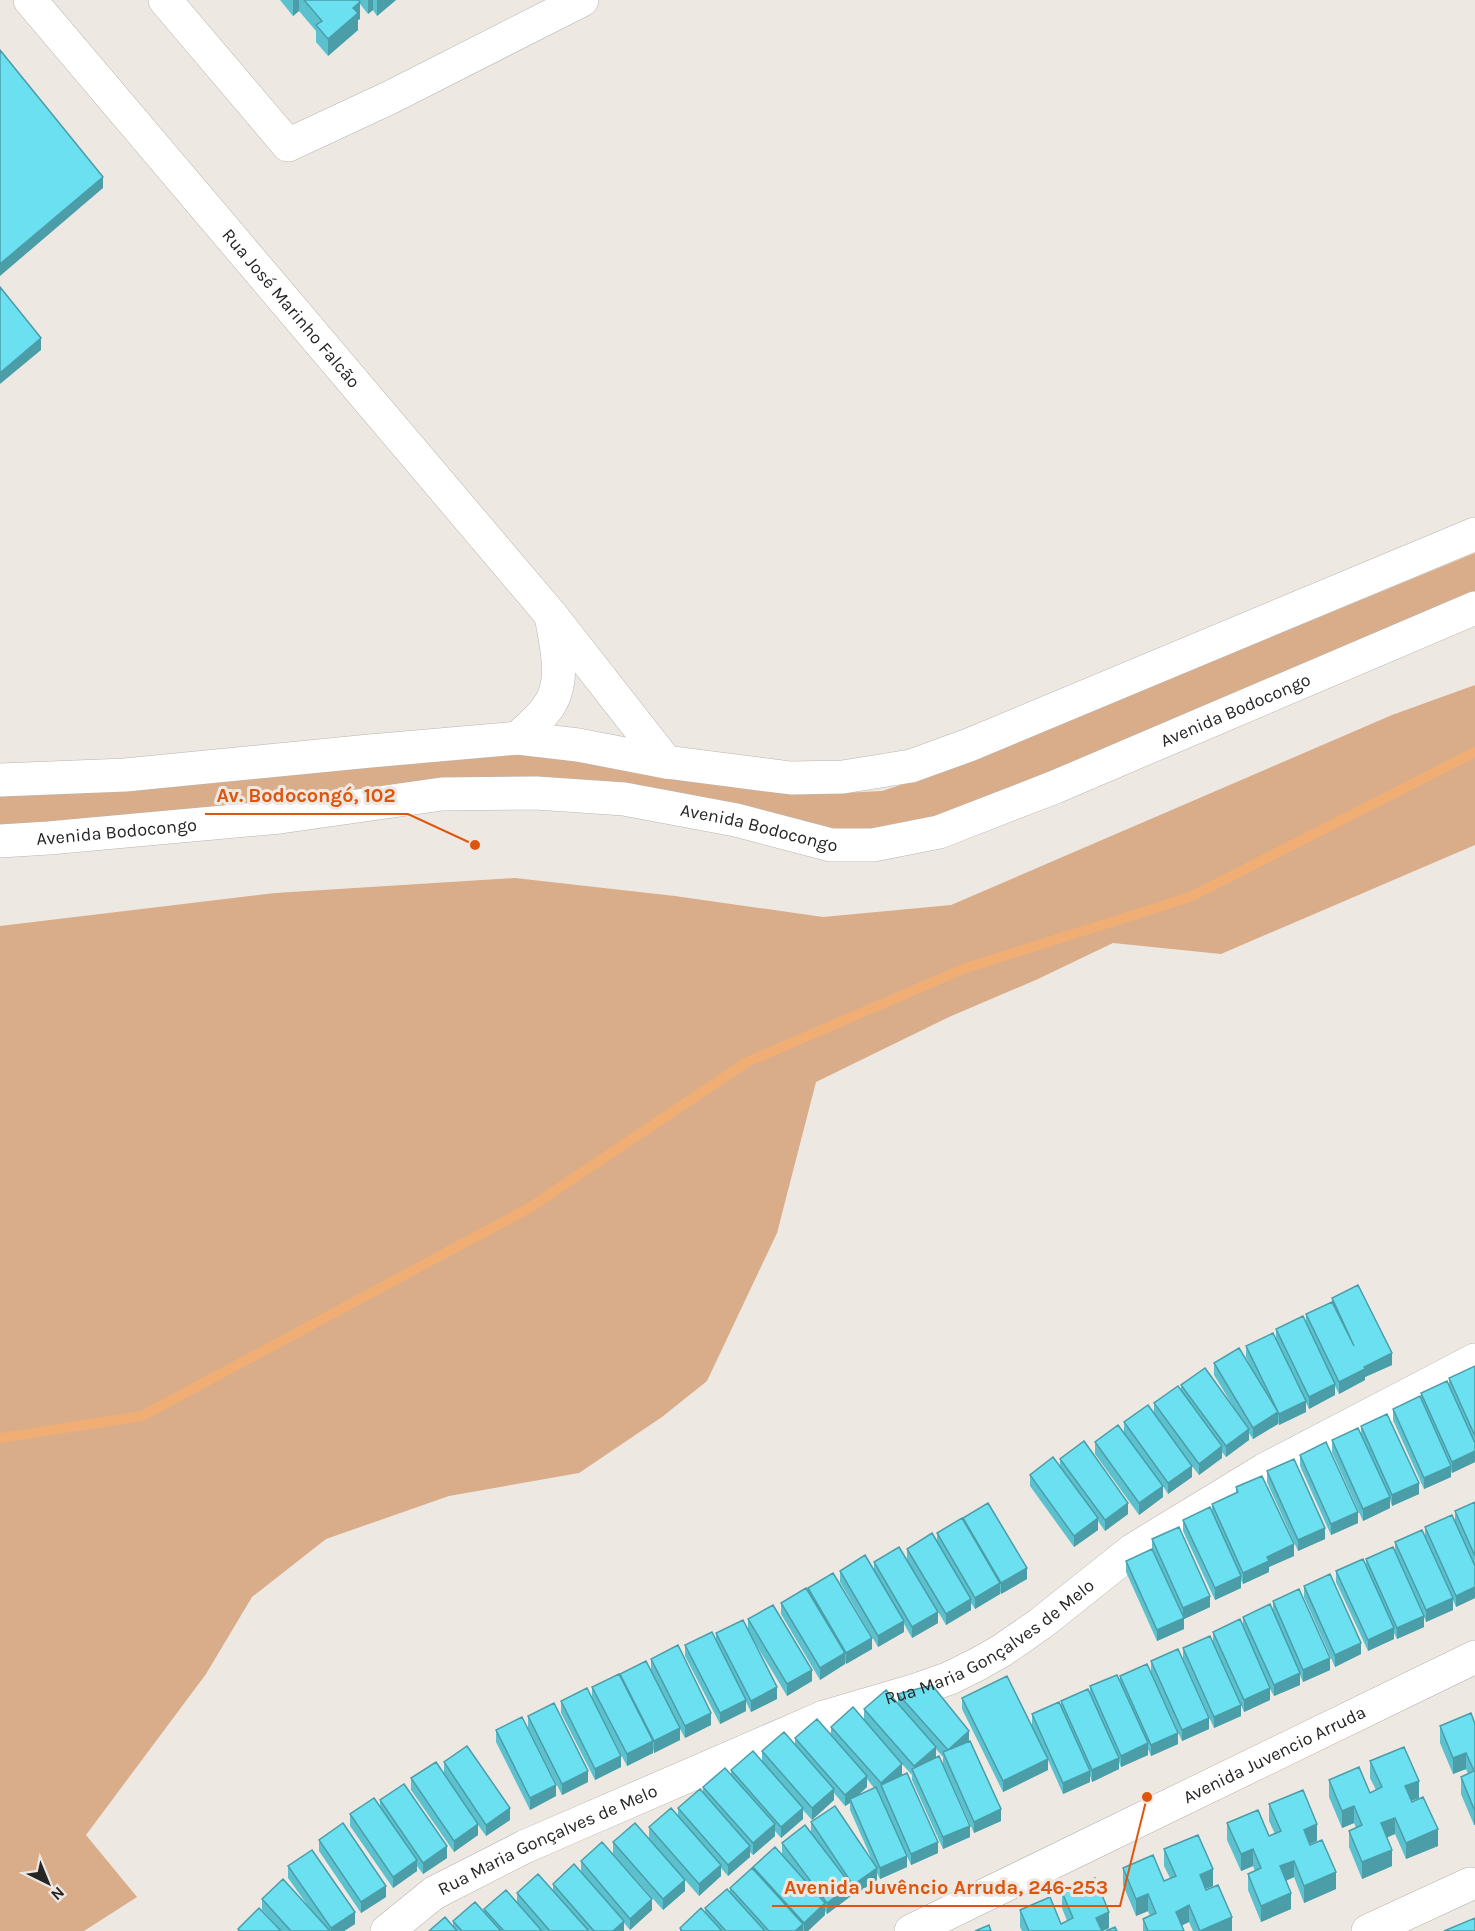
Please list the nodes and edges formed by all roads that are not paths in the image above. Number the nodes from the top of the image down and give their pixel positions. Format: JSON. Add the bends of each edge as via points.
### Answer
{"nodes":[{"id":1,"x":165,"y":0,"type":"edge"},
{"id":2,"x":582,"y":0,"type":"edge"},
{"id":3,"x":48,"y":6,"type":"edge"},
{"id":4,"x":1475,"y":534,"type":"edge"},
{"id":5,"x":1475,"y":608,"type":"edge"},
{"id":6,"x":551,"y":615,"type":"junction"},
{"id":7,"x":518,"y":738,"type":"junction"},
{"id":8,"x":666,"y":762,"type":"junction"},
{"id":9,"x":0,"y":780,"type":"edge"},
{"id":10,"x":0,"y":841,"type":"edge"},
{"id":11,"x":1475,"y":1360,"type":"edge"},
{"id":12,"x":1475,"y":1657,"type":"edge"},
{"id":13,"x":1470,"y":1884,"type":"dead end"},
{"id":14,"x":387,"y":1931,"type":"edge"},
{"id":15,"x":912,"y":1931,"type":"edge"},
{"id":16,"x":1368,"y":1931,"type":"edge"}],
"edges":[{"from":1,"to":2,"type":"street","via":[[288,145]]},
{"from":3,"to":6,"type":"street","name":"Rua José Marinho Falcão"},
{"from":4,"to":8,"type":"street","via":[[980,741],[911,766],[843,777],[791,778]]},
{"from":5,"to":10,"type":"street","name":"Avenida Bodocongo","via":[[1055,787],[939,832],[873,845],[831,845],[736,820],[624,799],[536,793],[442,794],[280,817]]},
{"from":6,"to":7,"type":"street","via":[[559,666],[557,687],[547,709]]},
{"from":6,"to":8,"type":"street","name":"Rua José Marinho Falcão"},
{"from":7,"to":8,"type":"street"},
{"from":7,"to":9,"type":"street","via":[[136,774]]},
{"from":11,"to":14,"type":"street","name":"Rua Maria Gonçalves de Melo","via":[[1264,1470],[1133,1550],[1040,1624],[978,1664],[916,1690],[824,1716],[524,1847],[434,1893]]},
{"from":12,"to":15,"type":"street","name":"Avenida Juvencio Arruda"},
{"from":13,"to":16,"type":"street"}]}
